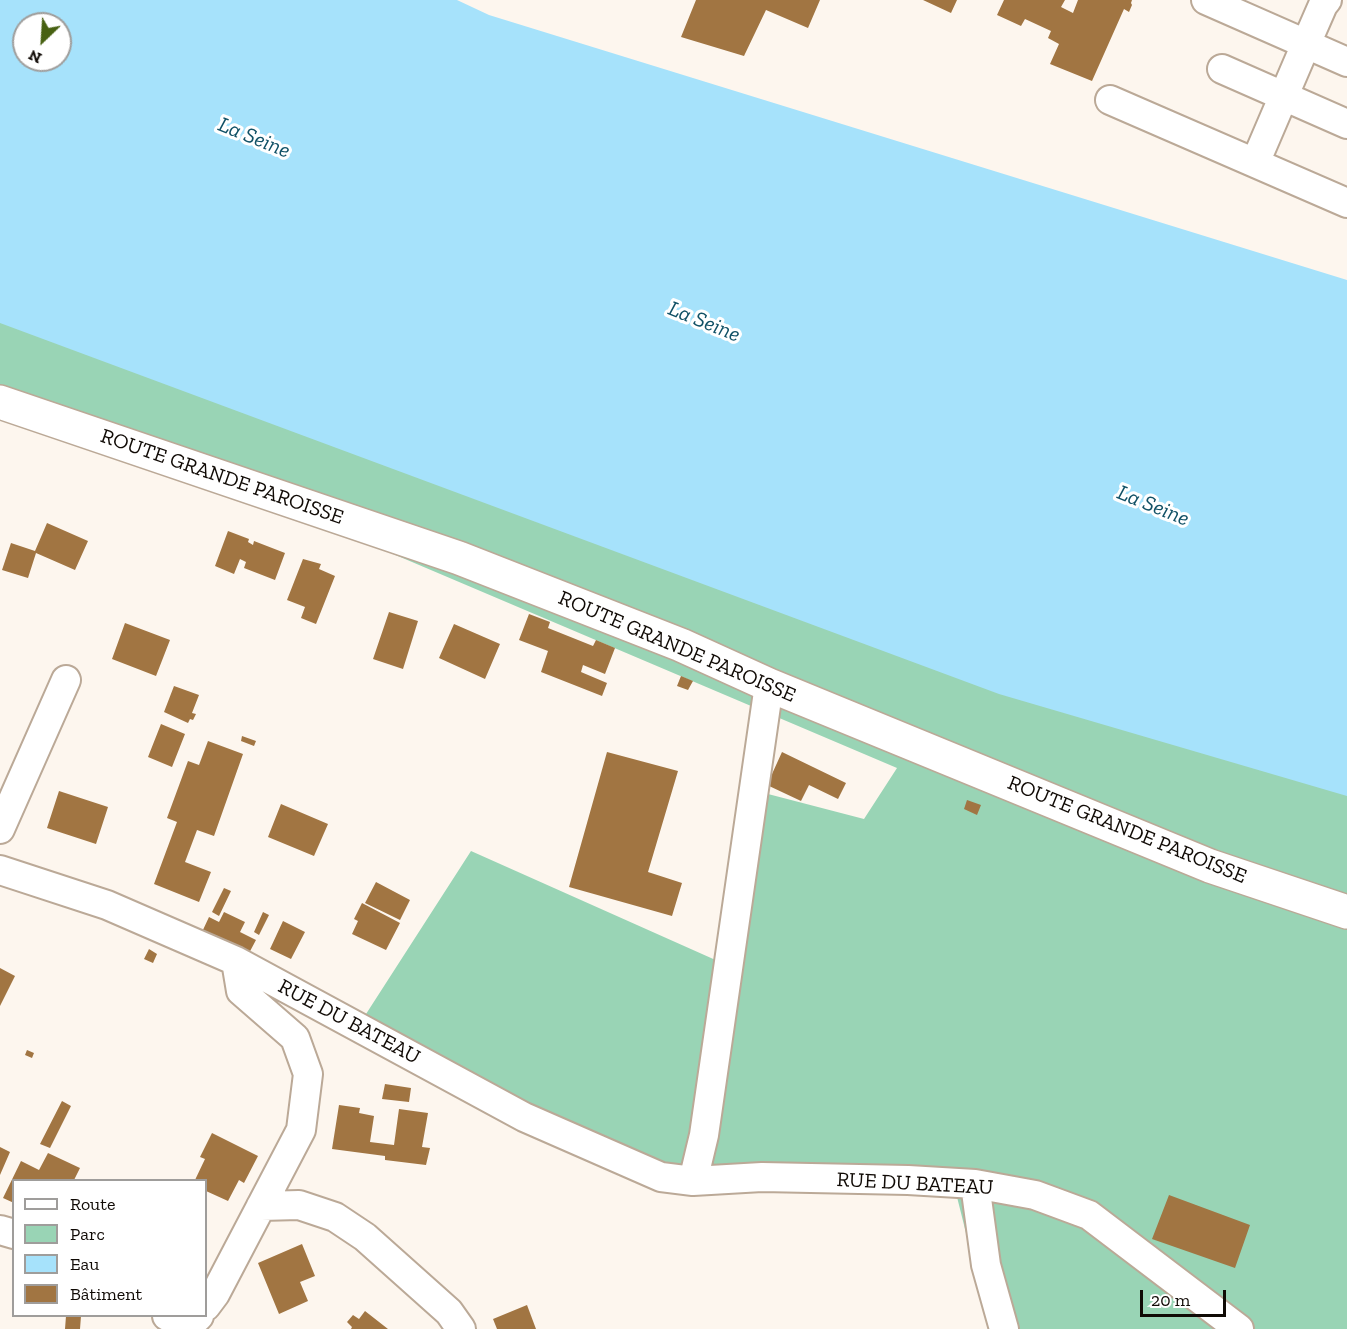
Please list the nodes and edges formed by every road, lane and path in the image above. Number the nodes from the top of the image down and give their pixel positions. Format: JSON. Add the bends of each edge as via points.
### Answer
{"nodes":[{"id":1,"x":1206,"y":0,"type":"edge"},
{"id":2,"x":1327,"y":0,"type":"edge"},
{"id":3,"x":1306,"y":44,"type":"junction"},
{"id":4,"x":1347,"y":62,"type":"edge"},
{"id":5,"x":1222,"y":69,"type":"dead end"},
{"id":6,"x":1284,"y":96,"type":"junction"},
{"id":7,"x":1110,"y":100,"type":"dead end"},
{"id":8,"x":1347,"y":124,"type":"edge"},
{"id":9,"x":1255,"y":163,"type":"junction"},
{"id":10,"x":1347,"y":203,"type":"edge"},
{"id":11,"x":0,"y":402,"type":"edge"},
{"id":12,"x":66,"y":680,"type":"dead end"},
{"id":13,"x":769,"y":685,"type":"junction"},
{"id":14,"x":0,"y":829,"type":"edge"},
{"id":15,"x":0,"y":870,"type":"edge"},
{"id":16,"x":1347,"y":912,"type":"edge"},
{"id":17,"x":236,"y":961,"type":"junction"},
{"id":18,"x":693,"y":1181,"type":"junction"},
{"id":19,"x":975,"y":1184,"type":"junction"},
{"id":20,"x":261,"y":1206,"type":"junction"},
{"id":21,"x":207,"y":1305,"type":"edge"},
{"id":22,"x":461,"y":1329,"type":"edge"},
{"id":23,"x":1004,"y":1329,"type":"edge"},
{"id":24,"x":1239,"y":1329,"type":"edge"}],
"edges":[{"from":1,"to":3,"type":"street"},
{"from":2,"to":3,"type":"street"},
{"from":3,"to":4,"type":"street"},
{"from":3,"to":6,"type":"street"},
{"from":5,"to":6,"type":"street"},
{"from":6,"to":8,"type":"street"},
{"from":6,"to":9,"type":"street"},
{"from":7,"to":9,"type":"street"},
{"from":9,"to":10,"type":"street"},
{"from":11,"to":13,"type":"main road","name":"ROUTE GRANDE PAROISSE","via":[[459,558],[681,645]]},
{"from":12,"to":14,"type":"street"},
{"from":13,"to":16,"type":"main road","name":"ROUTE GRANDE PAROISSE","via":[[1210,866]]},
{"from":13,"to":18,"type":"street","via":[[704,1135]]},
{"from":15,"to":17,"type":"street","name":"RUE DU BATEAU","via":[[107,905]]},
{"from":17,"to":18,"type":"street","name":"RUE DU BATEAU","via":[[524,1117],[661,1177]]},
{"from":17,"to":20,"type":"street","via":[[241,991],[295,1038],[308,1074],[301,1130]]},
{"from":18,"to":19,"type":"street","name":"RUE DU BATEAU","via":[[762,1177]]},
{"from":19,"to":23,"type":"street","via":[[986,1265]]},
{"from":19,"to":24,"type":"street","name":"RUE DU BATEAU","via":[[1035,1195],[1089,1215]]},
{"from":20,"to":21,"type":"street"},
{"from":20,"to":22,"type":"street","via":[[299,1205],[335,1217],[365,1237],[449,1312]]}]}
